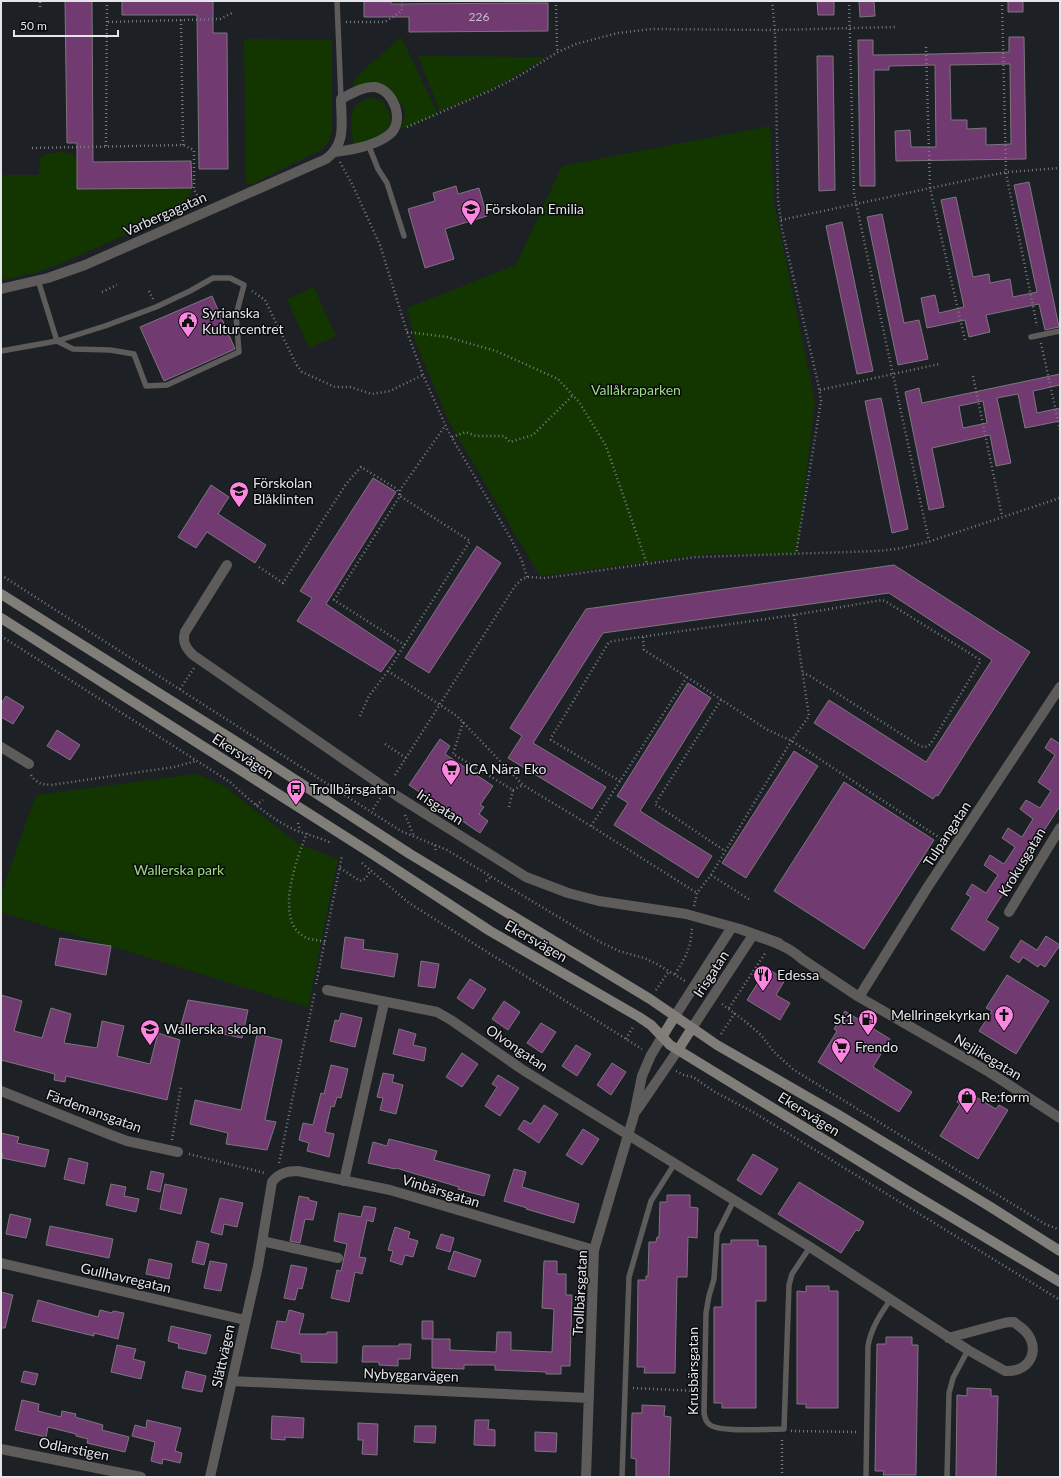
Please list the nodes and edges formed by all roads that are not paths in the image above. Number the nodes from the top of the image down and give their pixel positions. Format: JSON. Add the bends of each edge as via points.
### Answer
{"nodes":[{"id":1,"x":337,"y":1,"type":"edge"},
{"id":2,"x":341,"y":99,"type":"junction"},
{"id":3,"x":368,"y":144,"type":"junction"},
{"id":4,"x":335,"y":152,"type":"junction"},
{"id":5,"x":404,"y":236,"type":"dead end"},
{"id":6,"x":38,"y":280,"type":"junction"},
{"id":7,"x":1,"y":289,"type":"edge"},
{"id":8,"x":1060,"y":331,"type":"edge"},
{"id":9,"x":1031,"y":337,"type":"dead end"},
{"id":10,"x":57,"y":341,"type":"junction"},
{"id":11,"x":1,"y":351,"type":"edge"},
{"id":12,"x":227,"y":565,"type":"dead end"},
{"id":13,"x":1,"y":594,"type":"edge"},
{"id":14,"x":1,"y":618,"type":"edge"},
{"id":15,"x":1059,"y":692,"type":"edge"},
{"id":16,"x":1,"y":747,"type":"edge"},
{"id":17,"x":29,"y":764,"type":"road end"},
{"id":18,"x":1060,"y":828,"type":"edge"},
{"id":19,"x":1009,"y":912,"type":"dead end"},
{"id":20,"x":736,"y":928,"type":"junction"},
{"id":21,"x":753,"y":935,"type":"joint"},
{"id":22,"x":776,"y":942,"type":"junction"},
{"id":23,"x":327,"y":990,"type":"dead end"},
{"id":24,"x":859,"y":997,"type":"junction"},
{"id":25,"x":384,"y":1003,"type":"junction"},
{"id":26,"x":675,"y":1016,"type":"junction"},
{"id":27,"x":692,"y":1028,"type":"junction"},
{"id":28,"x":662,"y":1036,"type":"junction"},
{"id":29,"x":678,"y":1050,"type":"junction"},
{"id":30,"x":1,"y":1091,"type":"edge"},
{"id":31,"x":634,"y":1115,"type":"junction"},
{"id":32,"x":1060,"y":1118,"type":"edge"},
{"id":33,"x":628,"y":1135,"type":"junction"},
{"id":34,"x":175,"y":1151,"type":"road end"},
{"id":35,"x":675,"y":1163,"type":"junction"},
{"id":36,"x":277,"y":1176,"type":"joint"},
{"id":37,"x":344,"y":1181,"type":"junction"},
{"id":38,"x":734,"y":1200,"type":"junction"},
{"id":39,"x":262,"y":1241,"type":"junction"},
{"id":40,"x":810,"y":1247,"type":"junction"},
{"id":41,"x":594,"y":1250,"type":"junction"},
{"id":42,"x":1060,"y":1251,"type":"edge"},
{"id":43,"x":338,"y":1258,"type":"dead end"},
{"id":44,"x":1,"y":1263,"type":"edge"},
{"id":45,"x":1060,"y":1282,"type":"edge"},
{"id":46,"x":891,"y":1299,"type":"junction"},
{"id":47,"x":245,"y":1320,"type":"junction"},
{"id":48,"x":948,"y":1338,"type":"junction"},
{"id":49,"x":968,"y":1350,"type":"junction"},
{"id":50,"x":232,"y":1381,"type":"junction"},
{"id":51,"x":589,"y":1398,"type":"junction"},
{"id":52,"x":1,"y":1449,"type":"edge"},
{"id":53,"x":141,"y":1477,"type":"edge"},
{"id":54,"x":210,"y":1477,"type":"edge"},
{"id":55,"x":586,"y":1477,"type":"edge"},
{"id":56,"x":622,"y":1477,"type":"edge"},
{"id":57,"x":866,"y":1477,"type":"edge"},
{"id":58,"x":947,"y":1477,"type":"edge"}],
"edges":[{"from":1,"to":2,"type":"lane"},
{"from":2,"to":3,"type":"street","name":"Varbergagatan","via":[[367,88],[377,87],[389,94],[396,107],[395,128],[390,134]]},
{"from":2,"to":4,"type":"street","via":[[340,141]]},
{"from":3,"to":4,"type":"street","name":"Varbergagatan"},
{"from":3,"to":5,"type":"lane","via":[[387,183]]},
{"from":4,"to":6,"type":"street","name":"Varbergagatan","via":[[326,159],[85,265]]},
{"from":6,"to":7,"type":"street","name":"Varbergagatan"},
{"from":6,"to":10,"type":"lane"},
{"from":8,"to":9,"type":"lane"},
{"from":10,"to":10,"type":"lane","via":[[73,349],[110,350],[134,354],[146,386],[167,385],[239,352],[236,315],[244,285],[230,278],[213,278],[156,307]]},
{"from":10,"to":11,"type":"lane"},
{"from":12,"to":20,"type":"street","name":"Irisgatan","via":[[183,637],[188,650],[200,659],[385,788],[526,877],[568,893],[599,901],[693,916]]},
{"from":13,"to":26,"type":"main road","name":"Ekersvägen","via":[[410,854]]},
{"from":14,"to":28,"type":"main road","name":"Ekersvägen","via":[[374,854],[490,931],[639,1017]]},
{"from":15,"to":24,"type":"street","name":"Tulpangatan","via":[[954,847]]},
{"from":16,"to":17,"type":"street"},
{"from":18,"to":19,"type":"street","name":"Krokusgatan"},
{"from":20,"to":22,"type":"street","name":"Nejlikegatan"},
{"from":20,"to":26,"type":"street","name":"Irisgatan"},
{"from":21,"to":22,"type":"street","name":"Nejlikegatan"},
{"from":21,"to":27,"type":"street","name":"Irisgatan"},
{"from":22,"to":24,"type":"street","name":"Nejlikegatan"},
{"from":23,"to":25,"type":"street","name":"Olvongatan"},
{"from":24,"to":32,"type":"street","name":"Nejlikegatan","via":[[989,1072]]},
{"from":25,"to":33,"type":"street","name":"Olvongatan","via":[[437,1012],[523,1070]]},
{"from":25,"to":37,"type":"street"},
{"from":26,"to":27,"type":"main road","name":"Ekersvägen"},
{"from":26,"to":28,"type":"main road"},
{"from":27,"to":29,"type":"main road"},
{"from":27,"to":42,"type":"main road","name":"Ekersvägen"},
{"from":28,"to":29,"type":"main road","name":"Ekersvägen"},
{"from":28,"to":31,"type":"street","name":"Trollbärsgatan","via":[[650,1054],[642,1076]]},
{"from":29,"to":31,"type":"street","name":"Trollbärsgatan"},
{"from":29,"to":45,"type":"main road","name":"Ekersvägen"},
{"from":30,"to":34,"type":"street","name":"Färdemansgatan","via":[[127,1141]]},
{"from":31,"to":33,"type":"street","name":"Trollbärsgatan"},
{"from":33,"to":35,"type":"street"},
{"from":33,"to":41,"type":"street","name":"Trollbärsgatan"},
{"from":35,"to":38,"type":"street"},
{"from":35,"to":56,"type":"lane","via":[[651,1201],[629,1277]]},
{"from":36,"to":37,"type":"street","name":"Vinbärsgatan","via":[[298,1171]]},
{"from":36,"to":39,"type":"street","name":"Slättvägen","via":[[272,1182]]},
{"from":37,"to":41,"type":"street","name":"Vinbärsgatan","via":[[390,1190]]},
{"from":38,"to":40,"type":"street"},
{"from":38,"to":40,"type":"lane","name":"Krusbärsgatan","via":[[717,1234],[714,1279],[706,1313],[705,1419],[713,1427],[732,1430],[784,1429],[789,1285],[792,1274]]},
{"from":39,"to":43,"type":"street"},
{"from":39,"to":47,"type":"street","name":"Slättvägen"},
{"from":40,"to":46,"type":"street"},
{"from":41,"to":51,"type":"street","name":"Trollbärsgatan"},
{"from":44,"to":47,"type":"street","name":"Gullhavregatan"},
{"from":46,"to":48,"type":"street"},
{"from":46,"to":57,"type":"lane","via":[[869,1338]]},
{"from":47,"to":50,"type":"street","name":"Slättvägen"},
{"from":48,"to":49,"type":"street"},
{"from":48,"to":49,"type":"street","via":[[1014,1322],[1025,1330],[1031,1339],[1033,1351],[1030,1361],[1024,1368],[1012,1372],[1005,1371]]},
{"from":49,"to":58,"type":"lane","via":[[953,1378],[949,1393]]},
{"from":50,"to":51,"type":"street","name":"Nybyggarvägen"},
{"from":50,"to":54,"type":"street","name":"Slättvägen"},
{"from":51,"to":55,"type":"street","name":"Trollbärsgatan"},
{"from":52,"to":53,"type":"street","name":"Odlarstigen"}]}
